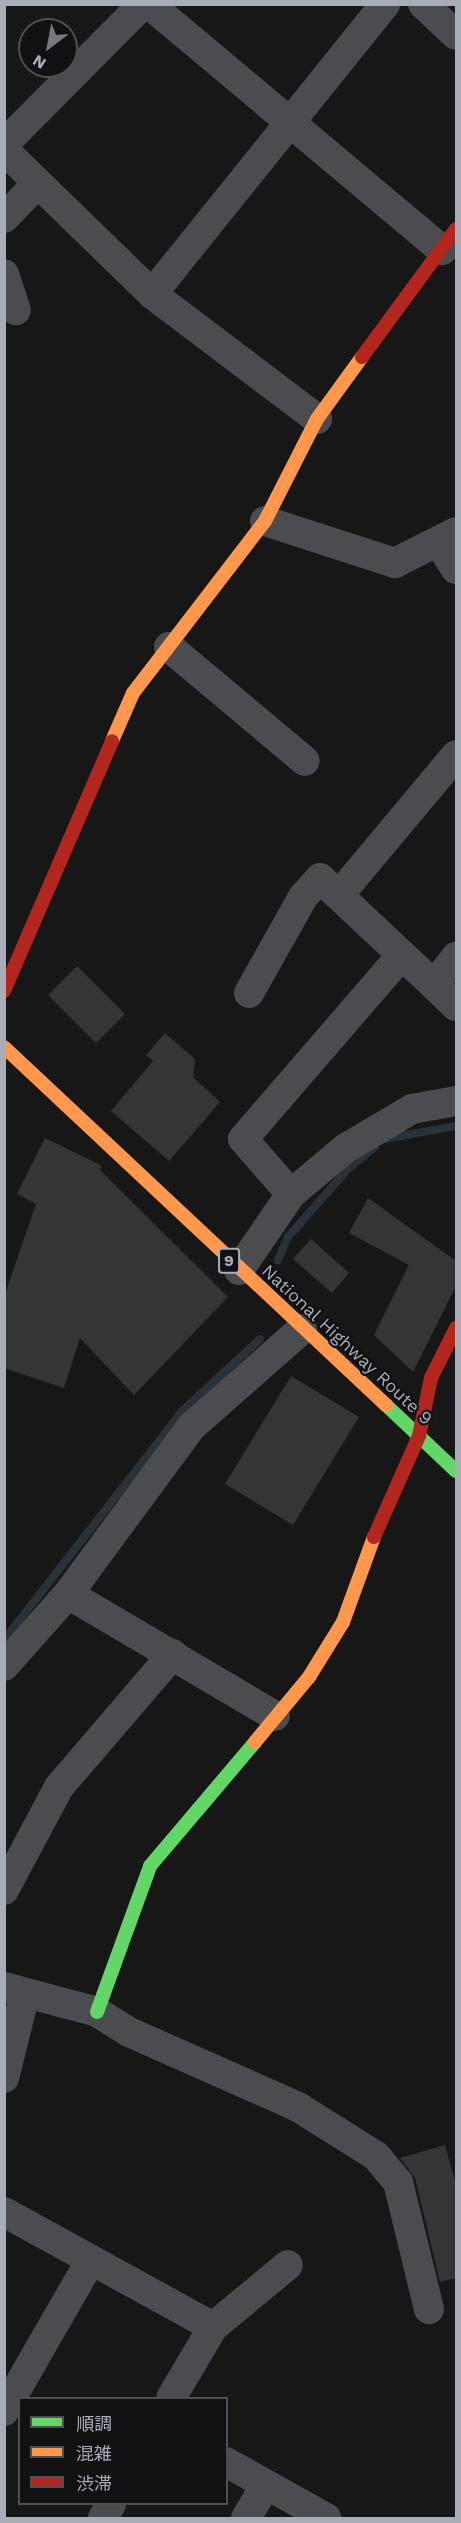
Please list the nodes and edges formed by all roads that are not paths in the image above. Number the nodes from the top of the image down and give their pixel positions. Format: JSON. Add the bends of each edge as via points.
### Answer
{"nodes":[{"id":1,"x":143,"y":4,"type":"edge"},
{"id":2,"x":149,"y":4,"type":"edge"},
{"id":3,"x":385,"y":4,"type":"edge"},
{"id":4,"x":423,"y":4,"type":"edge"},
{"id":5,"x":456,"y":35,"type":"edge"},
{"id":6,"x":289,"y":121,"type":"junction"},
{"id":7,"x":4,"y":144,"type":"edge"},
{"id":8,"x":4,"y":150,"type":"edge"},
{"id":9,"x":37,"y":184,"type":"junction"},
{"id":10,"x":4,"y":218,"type":"edge"},
{"id":11,"x":449,"y":239,"type":"edge"},
{"id":12,"x":4,"y":274,"type":"edge"},
{"id":13,"x":152,"y":294,"type":"junction"},
{"id":14,"x":16,"y":310,"type":"dead end"},
{"id":15,"x":317,"y":419,"type":"junction"},
{"id":16,"x":265,"y":521,"type":"junction"},
{"id":17,"x":448,"y":537,"type":"edge"},
{"id":18,"x":456,"y":569,"type":"edge"},
{"id":19,"x":169,"y":647,"type":"junction"},
{"id":20,"x":456,"y":755,"type":"edge"},
{"id":21,"x":305,"y":761,"type":"dead end"},
{"id":22,"x":339,"y":895,"type":"junction"},
{"id":23,"x":402,"y":955,"type":"junction"},
{"id":24,"x":456,"y":957,"type":"edge"},
{"id":25,"x":434,"y":985,"type":"junction"},
{"id":26,"x":4,"y":992,"type":"edge"},
{"id":27,"x":249,"y":993,"type":"dead end"},
{"id":28,"x":456,"y":1006,"type":"edge"},
{"id":29,"x":4,"y":1047,"type":"edge"},
{"id":30,"x":456,"y":1101,"type":"edge"},
{"id":31,"x":291,"y":1194,"type":"junction"},
{"id":32,"x":239,"y":1270,"type":"junction"},
{"id":33,"x":456,"y":1328,"type":"edge"},
{"id":34,"x":302,"y":1329,"type":"junction"},
{"id":35,"x":419,"y":1436,"type":"junction"},
{"id":36,"x":456,"y":1471,"type":"edge"},
{"id":37,"x":68,"y":1594,"type":"junction"},
{"id":38,"x":173,"y":1654,"type":"junction"},
{"id":39,"x":4,"y":1666,"type":"edge"},
{"id":40,"x":275,"y":1716,"type":"junction"},
{"id":41,"x":4,"y":1890,"type":"edge"},
{"id":42,"x":15,"y":1990,"type":"edge"},
{"id":43,"x":97,"y":2012,"type":"junction"},
{"id":44,"x":4,"y":2078,"type":"edge"},
{"id":45,"x":4,"y":2212,"type":"edge"},
{"id":46,"x":91,"y":2260,"type":"junction"},
{"id":47,"x":288,"y":2265,"type":"dead end"},
{"id":48,"x":429,"y":2309,"type":"dead end"},
{"id":49,"x":213,"y":2328,"type":"junction"},
{"id":50,"x":172,"y":2397,"type":"edge"},
{"id":51,"x":4,"y":2411,"type":"edge"},
{"id":52,"x":228,"y":2463,"type":"edge"},
{"id":53,"x":266,"y":2485,"type":"junction"},
{"id":54,"x":246,"y":2518,"type":"edge"},
{"id":55,"x":326,"y":2518,"type":"edge"}],
"edges":[{"from":1,"to":7,"type":"street"},
{"from":2,"to":6,"type":"street"},
{"from":3,"to":6,"type":"street"},
{"from":4,"to":5,"type":"street"},
{"from":6,"to":11,"type":"street"},
{"from":6,"to":13,"type":"street"},
{"from":8,"to":9,"type":"street"},
{"from":9,"to":10,"type":"street"},
{"from":9,"to":13,"type":"street"},
{"from":11,"to":15,"type":"main road"},
{"from":12,"to":14,"type":"street"},
{"from":13,"to":15,"type":"street"},
{"from":15,"to":16,"type":"main road"},
{"from":16,"to":17,"type":"street","via":[[395,563]]},
{"from":16,"to":19,"type":"main road"},
{"from":17,"to":18,"type":"street"},
{"from":19,"to":21,"type":"street"},
{"from":19,"to":26,"type":"main road","via":[[133,693]]},
{"from":20,"to":22,"type":"street"},
{"from":22,"to":23,"type":"street"},
{"from":22,"to":27,"type":"street","via":[[320,878],[303,897]]},
{"from":23,"to":25,"type":"street"},
{"from":23,"to":31,"type":"street","via":[[243,1139]]},
{"from":24,"to":25,"type":"street"},
{"from":25,"to":28,"type":"street"},
{"from":29,"to":32,"type":"main road","name":"National Highway Route 9","number":"9"},
{"from":30,"to":31,"type":"street","via":[[412,1109],[346,1148]]},
{"from":31,"to":32,"type":"street"},
{"from":32,"to":34,"type":"main road","name":"National Highway Route 9","number":"9"},
{"from":33,"to":35,"type":"main road","via":[[431,1378]]},
{"from":34,"to":35,"type":"main road","name":"National Highway Route 9","number":"9"},
{"from":34,"to":37,"type":"street","via":[[191,1427]]},
{"from":35,"to":36,"type":"main road","name":"National Highway Route 9","number":"9"},
{"from":35,"to":40,"type":"main road","via":[[383,1512],[343,1622]]},
{"from":37,"to":38,"type":"street"},
{"from":37,"to":39,"type":"street"},
{"from":38,"to":40,"type":"street"},
{"from":38,"to":41,"type":"street","via":[[59,1787]]},
{"from":40,"to":43,"type":"main road","via":[[150,1866]]},
{"from":42,"to":43,"type":"street"},
{"from":42,"to":44,"type":"street"},
{"from":43,"to":48,"type":"street","via":[[129,2032],[298,2107],[376,2156],[398,2182]]},
{"from":45,"to":46,"type":"street"},
{"from":46,"to":49,"type":"street"},
{"from":46,"to":51,"type":"street"},
{"from":47,"to":49,"type":"street"},
{"from":49,"to":50,"type":"street"},
{"from":52,"to":53,"type":"street"},
{"from":53,"to":54,"type":"street"},
{"from":53,"to":55,"type":"street"}]}
